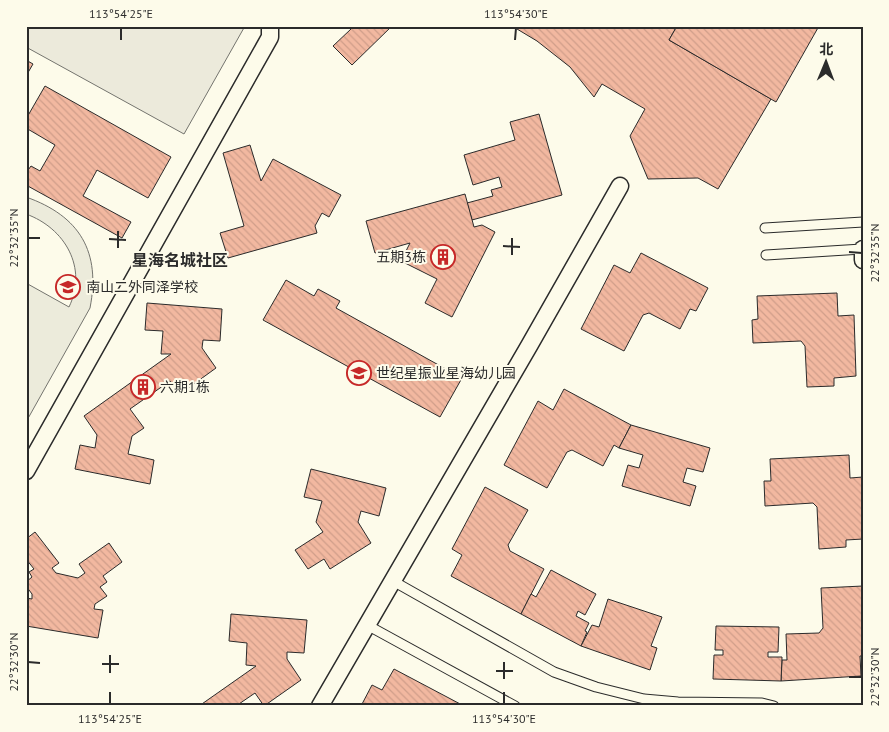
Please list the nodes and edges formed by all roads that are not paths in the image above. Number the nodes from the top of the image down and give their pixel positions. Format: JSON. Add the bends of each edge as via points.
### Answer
{"nodes":[{"id":1,"x":270,"y":26,"type":"edge"},
{"id":2,"x":620,"y":186,"type":"dead end"},
{"id":3,"x":863,"y":222,"type":"edge"},
{"id":4,"x":764,"y":228,"type":"dead end"},
{"id":5,"x":862,"y":249,"type":"edge"},
{"id":6,"x":766,"y":255,"type":"dead end"},
{"id":7,"x":863,"y":260,"type":"edge"},
{"id":8,"x":26,"y":472,"type":"edge"},
{"id":9,"x":393,"y":581,"type":"junction"},
{"id":10,"x":367,"y":625,"type":"junction"},
{"id":11,"x":320,"y":706,"type":"edge"},
{"id":12,"x":515,"y":706,"type":"edge"},
{"id":13,"x":774,"y":706,"type":"edge"}],
"edges":[{"from":1,"to":8,"type":"street","via":[[270,37]]},
{"from":2,"to":9,"type":"street"},
{"from":3,"to":4,"type":"lane"},
{"from":5,"to":6,"type":"lane"},
{"from":5,"to":7,"type":"street"},
{"from":9,"to":10,"type":"street"},
{"from":9,"to":13,"type":"lane","via":[[554,672],[596,687],[644,699]]},
{"from":10,"to":11,"type":"street"},
{"from":10,"to":12,"type":"lane"}]}
